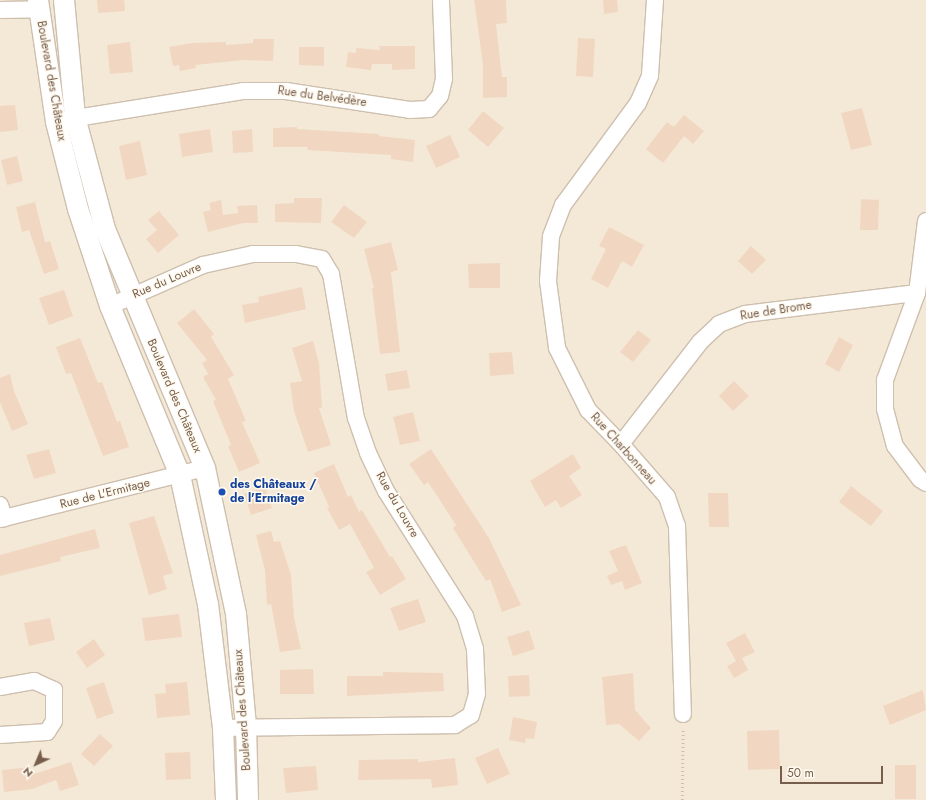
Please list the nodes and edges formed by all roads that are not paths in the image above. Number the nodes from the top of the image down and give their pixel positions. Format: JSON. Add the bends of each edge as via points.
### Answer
{"nodes":[{"id":1,"x":64,"y":0,"type":"edge"},
{"id":2,"x":441,"y":0,"type":"edge"},
{"id":3,"x":655,"y":0,"type":"edge"},
{"id":4,"x":39,"y":4,"type":"edge"},
{"id":5,"x":0,"y":10,"type":"edge"},
{"id":6,"x":75,"y":117,"type":"junction"},
{"id":7,"x":56,"y":122,"type":"junction"},
{"id":8,"x":926,"y":221,"type":"edge"},
{"id":9,"x":916,"y":293,"type":"junction"},
{"id":10,"x":132,"y":296,"type":"junction"},
{"id":11,"x":110,"y":306,"type":"junction"},
{"id":12,"x":621,"y":444,"type":"junction"},
{"id":13,"x":204,"y":468,"type":"junction"},
{"id":14,"x":180,"y":475,"type":"junction"},
{"id":15,"x":926,"y":483,"type":"edge"},
{"id":16,"x":1,"y":514,"type":"edge"},
{"id":17,"x":0,"y":687,"type":"edge"},
{"id":18,"x":683,"y":714,"type":"road end"},
{"id":19,"x":246,"y":727,"type":"junction"},
{"id":20,"x":223,"y":728,"type":"junction"},
{"id":21,"x":0,"y":734,"type":"edge"},
{"id":22,"x":226,"y":800,"type":"edge"},
{"id":23,"x":248,"y":800,"type":"edge"}],
"edges":[{"from":1,"to":6,"type":"street","name":"Boulevard des Châteaux"},
{"from":2,"to":6,"type":"street","name":"Rue du Belvédère","via":[[444,79],[440,96],[429,109],[410,110],[286,91],[244,91]]},
{"from":3,"to":12,"type":"street","name":"Rue Charbonneau","via":[[650,76],[638,103],[563,205],[551,237],[548,281],[557,348],[588,410]]},
{"from":4,"to":5,"type":"street","name":"Boulevard des Châteaux"},
{"from":4,"to":7,"type":"street","name":"Boulevard des Châteaux"},
{"from":6,"to":7,"type":"street","name":"Rue du Belvédère"},
{"from":6,"to":10,"type":"street","name":"Boulevard des Châteaux","via":[[105,229]]},
{"from":7,"to":11,"type":"street","name":"Boulevard des Châteaux","via":[[78,209]]},
{"from":8,"to":9,"type":"street"},
{"from":9,"to":12,"type":"street","name":"Rue de Brome","via":[[745,314],[719,324],[700,342]]},
{"from":9,"to":15,"type":"street","via":[[885,380],[885,409],[895,446],[920,479]]},
{"from":10,"to":11,"type":"street","name":"Rue du Louvre"},
{"from":10,"to":13,"type":"street","name":"Boulevard des Châteaux"},
{"from":10,"to":19,"type":"street","name":"Rue du Louvre","via":[[203,265],[253,254],[296,254],[322,259],[331,274],[356,418],[368,453],[386,491],[465,616],[475,649],[477,694],[471,715],[455,725]]},
{"from":11,"to":14,"type":"street","name":"Boulevard des Châteaux"},
{"from":12,"to":18,"type":"street","name":"Rue Charbonneau","via":[[667,497],[677,526]]},
{"from":13,"to":14,"type":"street","name":"Rue de L'Ermitage"},
{"from":13,"to":19,"type":"street","name":"Boulevard des Châteaux","via":[[236,614]]},
{"from":14,"to":16,"type":"street","name":"Rue de L'Ermitage"},
{"from":14,"to":20,"type":"street","name":"Boulevard des Châteaux","via":[[208,604]]},
{"from":17,"to":21,"type":"street","via":[[34,681],[54,690],[54,722],[47,732]]},
{"from":19,"to":20,"type":"street","name":"Rue du Louvre"},
{"from":19,"to":23,"type":"street","name":"Boulevard des Châteaux"},
{"from":20,"to":22,"type":"street","name":"Boulevard des Châteaux"}]}
